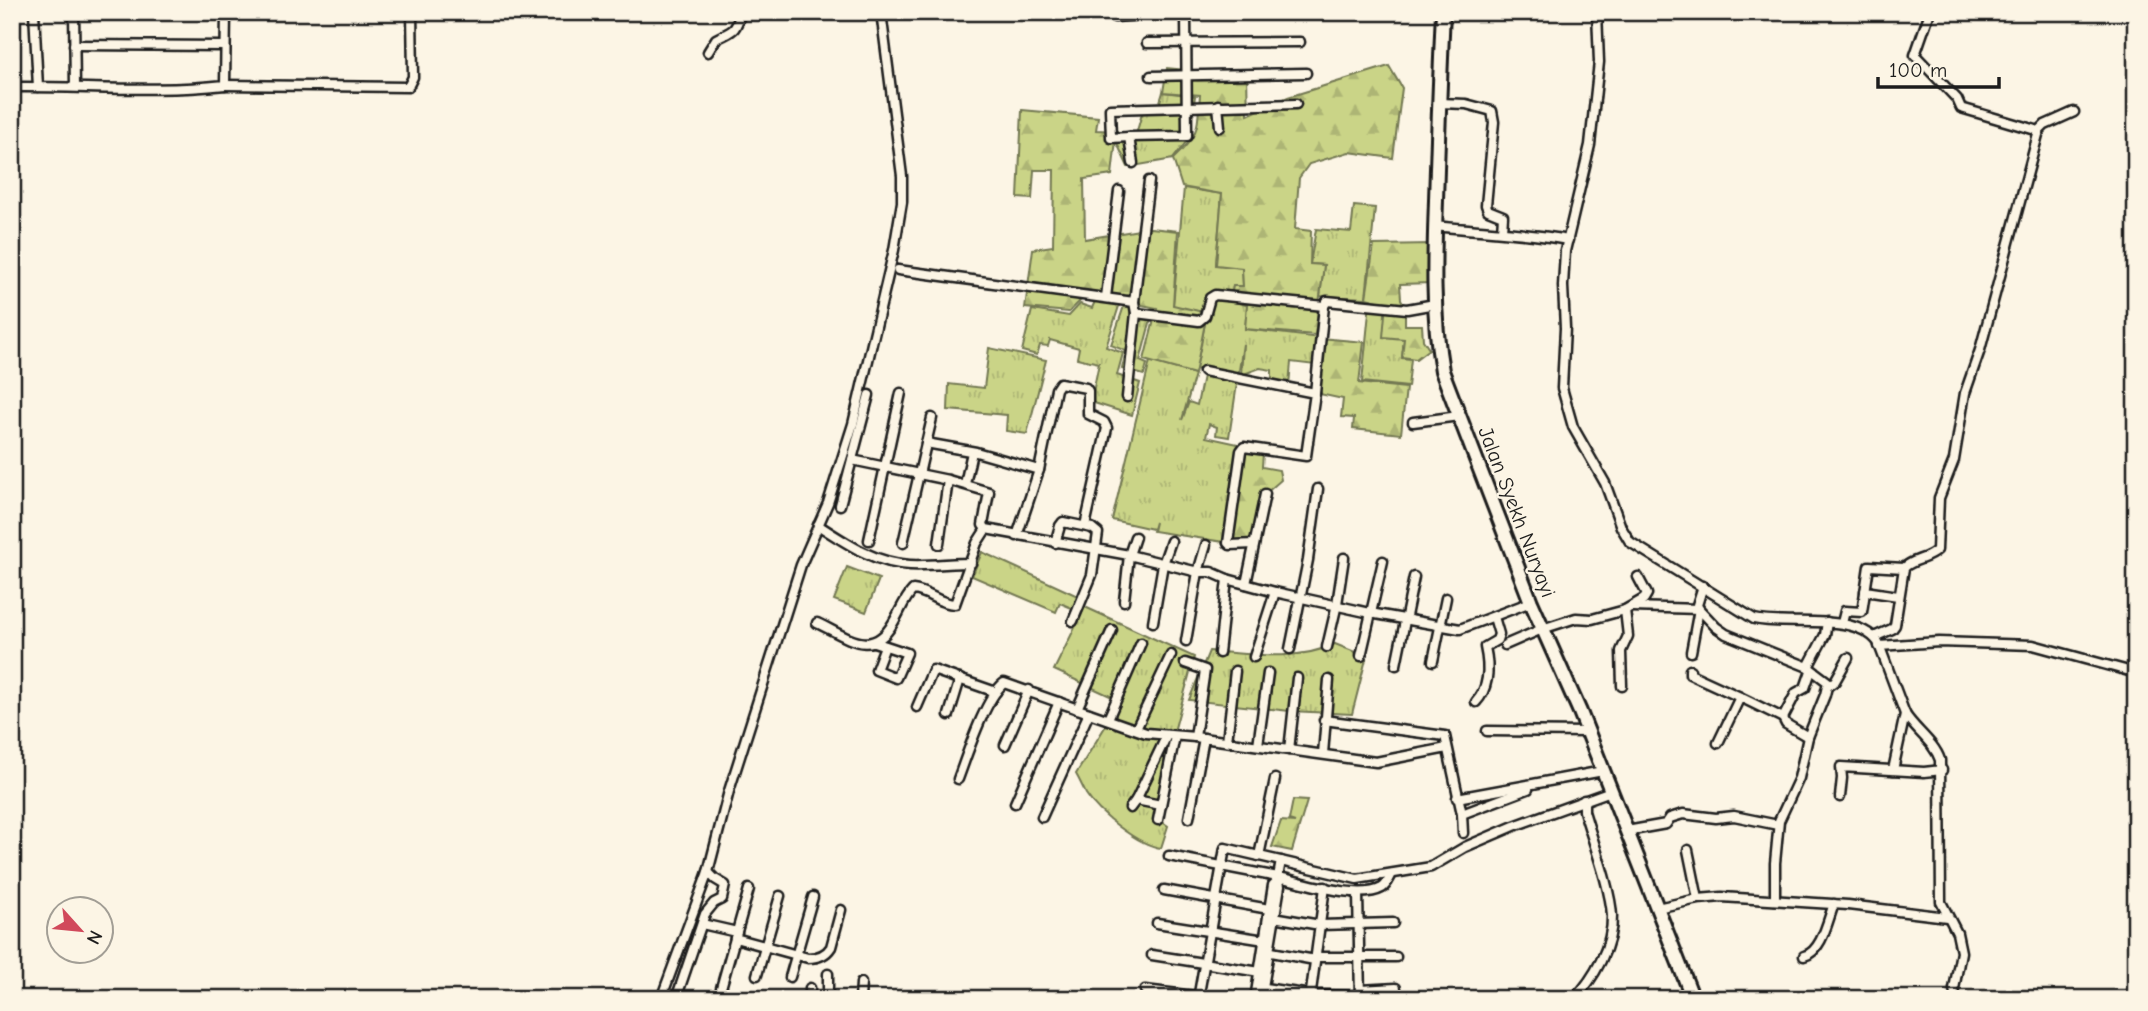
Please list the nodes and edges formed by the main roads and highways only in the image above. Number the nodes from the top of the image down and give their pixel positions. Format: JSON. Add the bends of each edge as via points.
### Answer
{"nodes":[{"id":1,"x":1443,"y":12,"type":"edge"},
{"id":2,"x":1693,"y":999,"type":"edge"}],
"edges":[{"from":1,"to":2,"type":"main road","name":"Jalan Syekh Nuryayi","via":[[1435,226],[1435,304],[1442,371]]}]}
